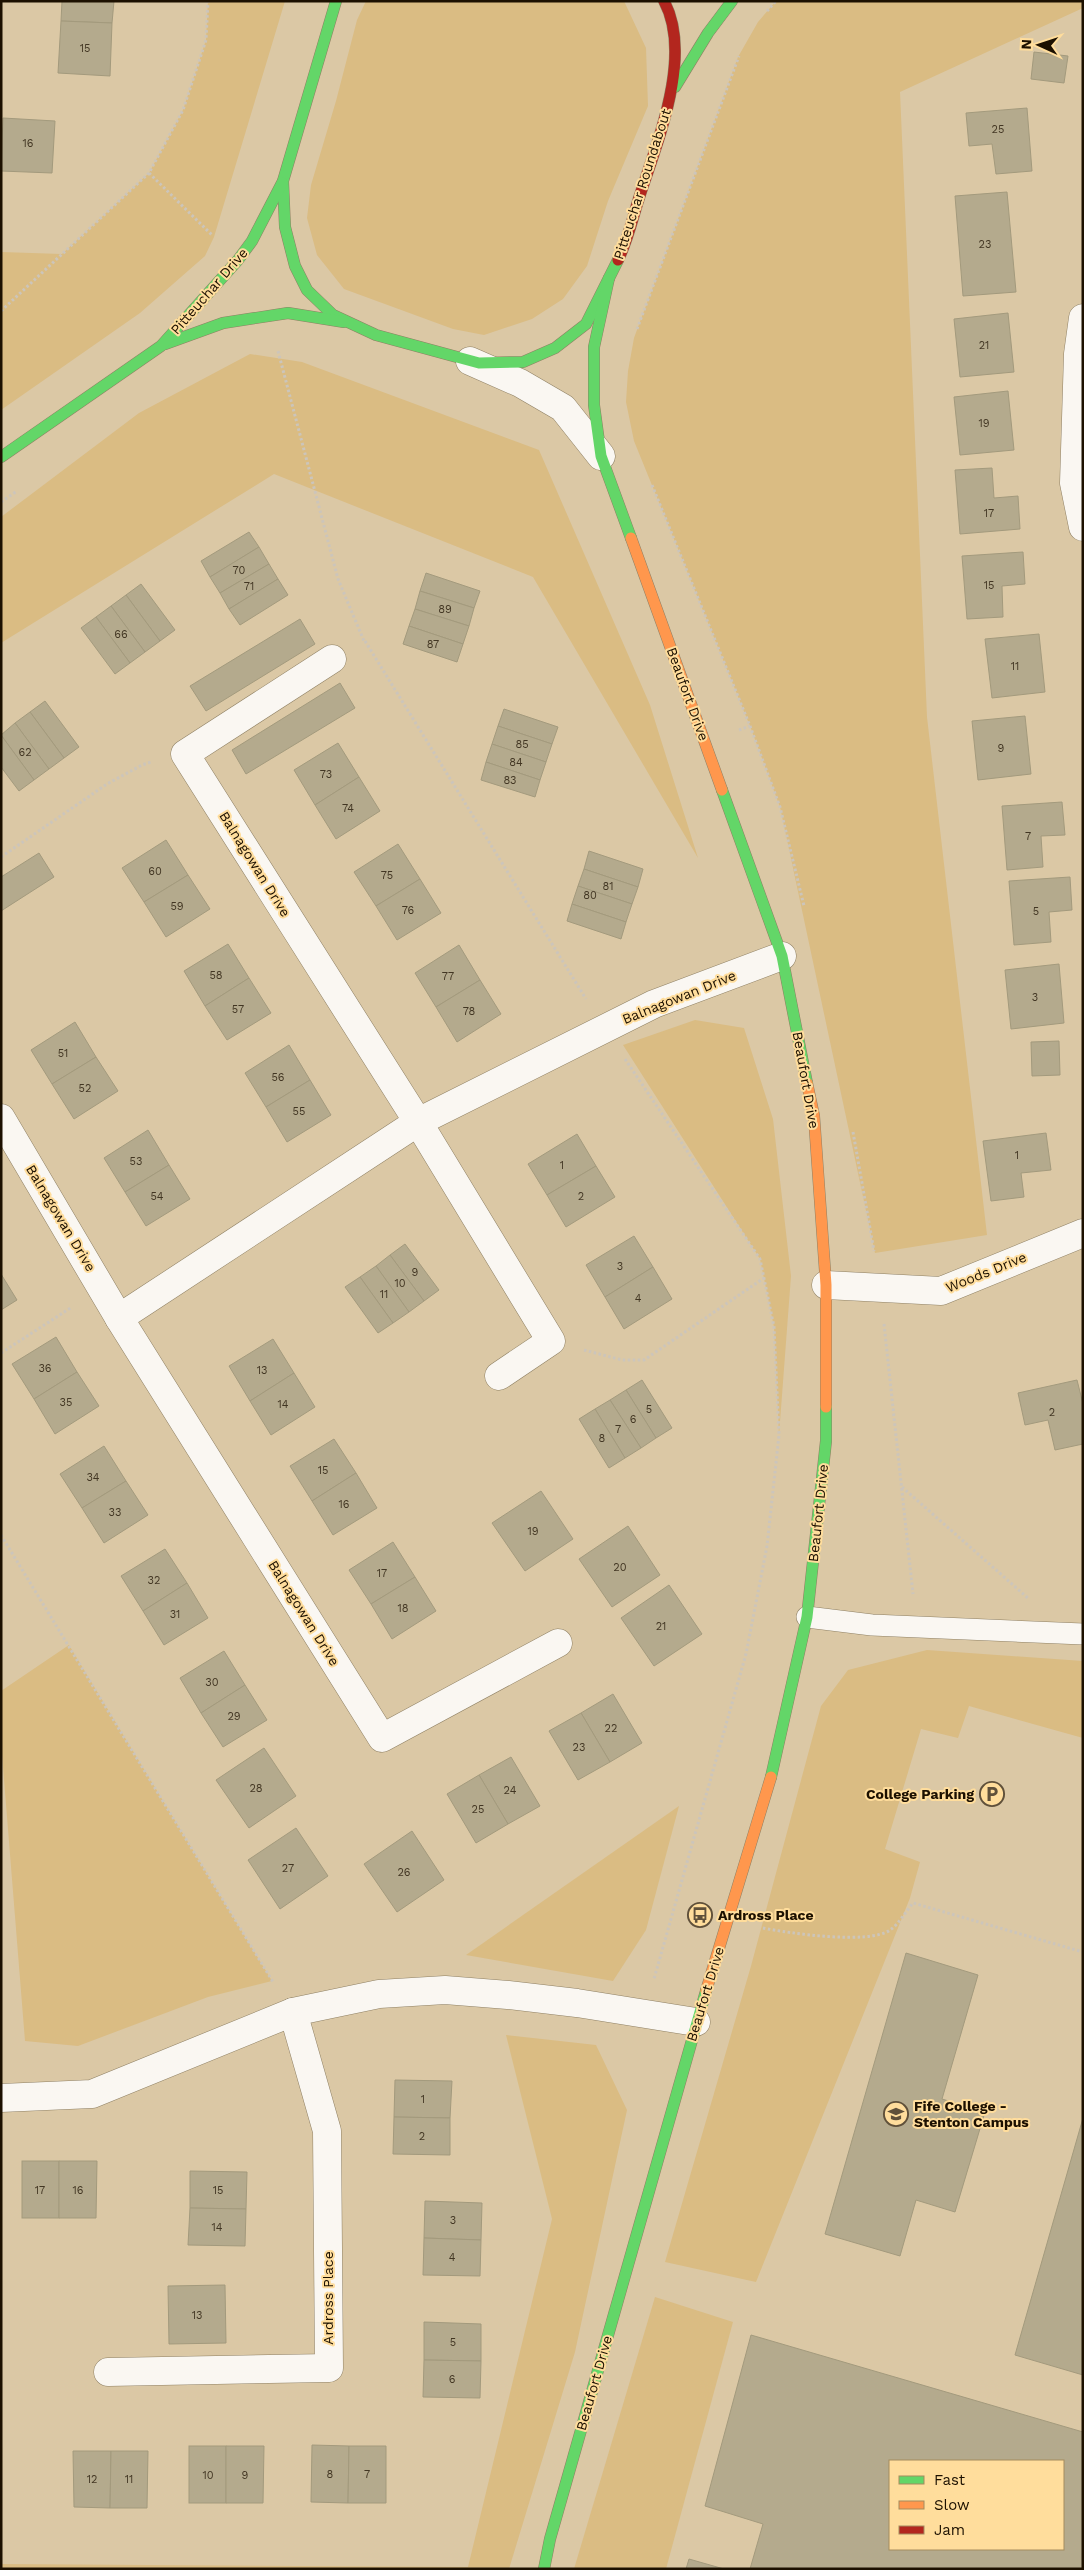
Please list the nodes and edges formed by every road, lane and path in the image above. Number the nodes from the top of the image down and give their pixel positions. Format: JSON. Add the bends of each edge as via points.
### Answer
{"nodes":[{"id":1,"x":208,"y":1,"type":"edge"},
{"id":2,"x":336,"y":1,"type":"edge"},
{"id":3,"x":664,"y":1,"type":"edge"},
{"id":4,"x":732,"y":1,"type":"edge"},
{"id":5,"x":776,"y":1,"type":"edge"},
{"id":6,"x":763,"y":16,"type":"dead end"},
{"id":7,"x":742,"y":50,"type":"dead end"},
{"id":8,"x":670,"y":95,"type":"junction"},
{"id":9,"x":149,"y":172,"type":"junction"},
{"id":10,"x":283,"y":181,"type":"junction"},
{"id":11,"x":238,"y":260,"type":"junction"},
{"id":12,"x":609,"y":278,"type":"junction"},
{"id":13,"x":1,"y":311,"type":"edge"},
{"id":14,"x":270,"y":316,"type":"junction"},
{"id":15,"x":1083,"y":318,"type":"edge"},
{"id":16,"x":352,"y":323,"type":"junction"},
{"id":17,"x":634,"y":338,"type":"dead end"},
{"id":18,"x":161,"y":346,"type":"junction"},
{"id":19,"x":467,"y":360,"type":"junction"},
{"id":20,"x":601,"y":456,"type":"junction"},
{"id":21,"x":1,"y":457,"type":"edge"},
{"id":22,"x":649,"y":478,"type":"dead end"},
{"id":23,"x":1078,"y":482,"type":"edge"},
{"id":24,"x":24,"y":486,"type":"dead end"},
{"id":25,"x":1,"y":502,"type":"edge"},
{"id":26,"x":1083,"y":527,"type":"edge"},
{"id":27,"x":365,"y":641,"type":"junction"},
{"id":28,"x":332,"y":659,"type":"joint"},
{"id":29,"x":185,"y":754,"type":"junction"},
{"id":30,"x":1,"y":857,"type":"edge"},
{"id":31,"x":805,"y":910,"type":"dead end"},
{"id":32,"x":782,"y":956,"type":"junction"},
{"id":33,"x":605,"y":1028,"type":"junction"},
{"id":34,"x":1,"y":1118,"type":"edge"},
{"id":35,"x":418,"y":1122,"type":"junction"},
{"id":36,"x":851,"y":1122,"type":"dead end"},
{"id":37,"x":1083,"y":1233,"type":"edge"},
{"id":38,"x":764,"y":1278,"type":"junction"},
{"id":39,"x":826,"y":1285,"type":"junction"},
{"id":40,"x":102,"y":1288,"type":"junction"},
{"id":41,"x":880,"y":1289,"type":"junction"},
{"id":42,"x":120,"y":1318,"type":"junction"},
{"id":43,"x":551,"y":1341,"type":"junction"},
{"id":44,"x":1,"y":1353,"type":"edge"},
{"id":45,"x":499,"y":1376,"type":"dead end"},
{"id":46,"x":902,"y":1486,"type":"junction"},
{"id":47,"x":1,"y":1535,"type":"edge"},
{"id":48,"x":807,"y":1617,"type":"junction"},
{"id":49,"x":917,"y":1627,"type":"junction"},
{"id":50,"x":1076,"y":1634,"type":"edge"},
{"id":51,"x":558,"y":1643,"type":"dead end"},
{"id":52,"x":728,"y":1922,"type":"junction"},
{"id":53,"x":1083,"y":1952,"type":"edge"},
{"id":54,"x":293,"y":2012,"type":"junction"},
{"id":55,"x":644,"y":2014,"type":"junction"},
{"id":56,"x":696,"y":2022,"type":"junction"},
{"id":57,"x":1,"y":2098,"type":"edge"},
{"id":58,"x":108,"y":2372,"type":"dead end"},
{"id":59,"x":544,"y":2569,"type":"edge"}],
"edges":[{"from":1,"to":9,"type":"path","via":[[206,40],[183,110]]},
{"from":2,"to":10,"type":"street","name":"Pitteuchar Roundabout"},
{"from":3,"to":8,"type":"street","name":"Pitteuchar Roundabout","via":[[671,14],[675,62]]},
{"from":4,"to":8,"type":"street"},
{"from":5,"to":6,"type":"path"},
{"from":7,"to":17,"type":"path"},
{"from":8,"to":12,"type":"street","name":"Pitteuchar Roundabout","via":[[668,110],[620,257]]},
{"from":9,"to":11,"type":"path"},
{"from":9,"to":13,"type":"path"},
{"from":10,"to":11,"type":"street","name":"Pitteuchar Drive","via":[[252,241]]},
{"from":10,"to":16,"type":"street","name":"Pitteuchar Roundabout","via":[[285,227],[295,266],[307,290],[333,315]]},
{"from":11,"to":18,"type":"street","name":"Pitteuchar Drive"},
{"from":12,"to":19,"type":"street","name":"Pitteuchar Roundabout","via":[[586,324],[555,348],[523,362]]},
{"from":12,"to":20,"type":"street","name":"Beaufort Drive","via":[[594,347],[594,404]]},
{"from":14,"to":16,"type":"street","name":"Pitteuchar Drive","via":[[288,313]]},
{"from":14,"to":18,"type":"street","name":"Pitteuchar Drive","via":[[223,324]]},
{"from":14,"to":27,"type":"path","via":[[338,579]]},
{"from":15,"to":23,"type":"street","via":[[1078,354]]},
{"from":16,"to":19,"type":"street","name":"Pitteuchar Roundabout","via":[[376,334]]},
{"from":18,"to":21,"type":"street","name":"Pitteuchar Drive"},
{"from":19,"to":20,"type":"street","name":"Beaufort Drive","via":[[520,383],[562,408]]},
{"from":20,"to":32,"type":"street","name":"Beaufort Drive"},
{"from":22,"to":31,"type":"path","via":[[780,807]]},
{"from":23,"to":26,"type":"street"},
{"from":24,"to":25,"type":"path"},
{"from":27,"to":28,"type":"path"},
{"from":27,"to":33,"type":"path"},
{"from":28,"to":29,"type":"street"},
{"from":29,"to":30,"type":"path","via":[[142,765],[107,784]]},
{"from":29,"to":35,"type":"street","name":"Balnagowan Drive"},
{"from":32,"to":33,"type":"street","name":"Balnagowan Drive","via":[[654,1004]]},
{"from":32,"to":39,"type":"street","name":"Beaufort Drive","via":[[814,1116]]},
{"from":33,"to":35,"type":"street","name":"Balnagowan Drive"},
{"from":33,"to":38,"type":"path","via":[[760,1258]]},
{"from":34,"to":40,"type":"street","name":"Balnagowan Drive"},
{"from":35,"to":42,"type":"street","name":"Balnagowan Drive"},
{"from":35,"to":43,"type":"street","name":"Balnagowan Drive"},
{"from":36,"to":41,"type":"path"},
{"from":37,"to":41,"type":"street","name":"Woods Drive","via":[[941,1291]]},
{"from":38,"to":43,"type":"path","via":[[644,1360],[622,1360]]},
{"from":38,"to":55,"type":"path","via":[[774,1327],[779,1435],[767,1546],[746,1654]]},
{"from":39,"to":41,"type":"street","name":"Woods Drive"},
{"from":39,"to":48,"type":"street","name":"Beaufort Drive","via":[[826,1441]]},
{"from":40,"to":42,"type":"street","name":"Balnagowan Drive"},
{"from":40,"to":44,"type":"path"},
{"from":41,"to":46,"type":"path"},
{"from":42,"to":51,"type":"street","name":"Balnagowan Drive","via":[[382,1738]]},
{"from":43,"to":45,"type":"street"},
{"from":46,"to":49,"type":"path"},
{"from":46,"to":50,"type":"path"},
{"from":47,"to":54,"type":"path"},
{"from":48,"to":49,"type":"lane"},
{"from":48,"to":52,"type":"street","name":"Beaufort Drive","via":[[766,1799]]},
{"from":49,"to":50,"type":"lane"},
{"from":52,"to":53,"type":"path","via":[[798,1934],[868,1936],[890,1930],[913,1903]]},
{"from":52,"to":56,"type":"street","name":"Beaufort Drive"},
{"from":54,"to":55,"type":"street","via":[[378,1994],[445,1990],[577,2003]]},
{"from":54,"to":57,"type":"street","via":[[92,2094]]},
{"from":54,"to":58,"type":"street","name":"Ardross Place","via":[[327,2131],[329,2368]]},
{"from":55,"to":56,"type":"street"},
{"from":56,"to":59,"type":"street","name":"Beaufort Drive"}]}
